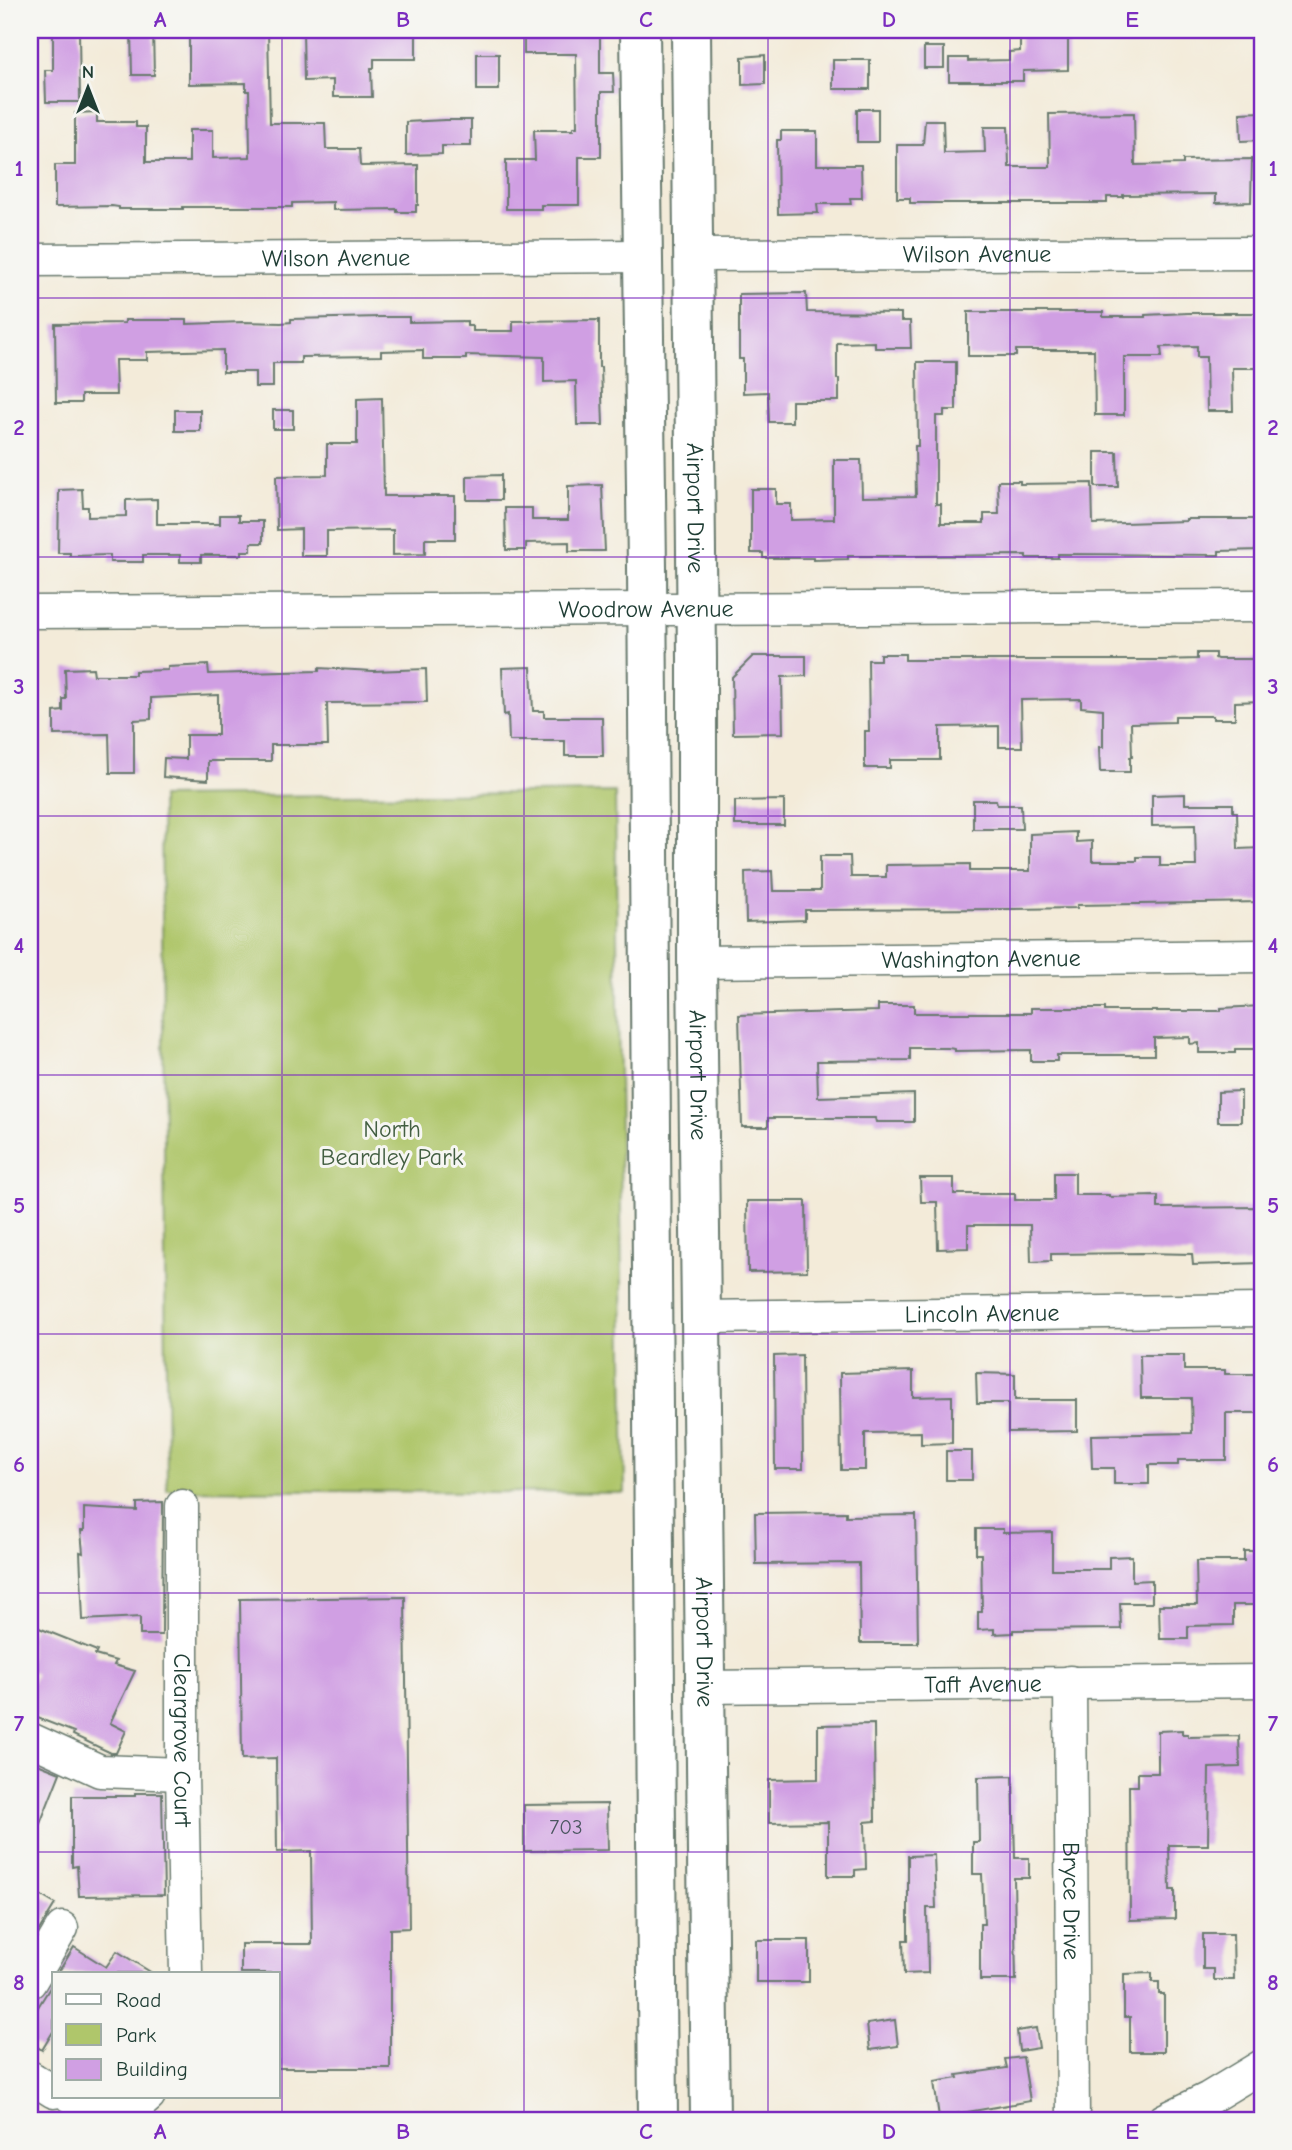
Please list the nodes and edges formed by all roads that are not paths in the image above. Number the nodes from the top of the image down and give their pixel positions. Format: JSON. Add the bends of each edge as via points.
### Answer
{"nodes":[{"id":1,"x":640,"y":30,"type":"edge"},
{"id":2,"x":691,"y":30,"type":"edge"},
{"id":3,"x":1262,"y":253,"type":"edge"},
{"id":4,"x":692,"y":255,"type":"junction"},
{"id":5,"x":643,"y":256,"type":"junction"},
{"id":6,"x":30,"y":260,"type":"edge"},
{"id":7,"x":1262,"y":606,"type":"edge"},
{"id":8,"x":647,"y":609,"type":"junction"},
{"id":9,"x":696,"y":609,"type":"junction"},
{"id":10,"x":30,"y":612,"type":"edge"},
{"id":11,"x":1262,"y":956,"type":"edge"},
{"id":12,"x":697,"y":962,"type":"junction"},
{"id":13,"x":1262,"y":1310,"type":"edge"},
{"id":14,"x":702,"y":1317,"type":"junction"},
{"id":15,"x":181,"y":1506,"type":"dead end"},
{"id":16,"x":1262,"y":1681,"type":"edge"},
{"id":17,"x":1070,"y":1682,"type":"junction"},
{"id":18,"x":705,"y":1687,"type":"junction"},
{"id":19,"x":30,"y":1739,"type":"edge"},
{"id":20,"x":181,"y":1774,"type":"junction"},
{"id":21,"x":62,"y":1928,"type":"dead end"},
{"id":22,"x":187,"y":1972,"type":"edge"},
{"id":23,"x":30,"y":1982,"type":"edge"},
{"id":24,"x":1262,"y":2066,"type":"edge"},
{"id":25,"x":30,"y":2077,"type":"edge"},
{"id":26,"x":52,"y":2091,"type":"edge"},
{"id":27,"x":120,"y":2098,"type":"edge"},
{"id":28,"x":145,"y":2099,"type":"edge"},
{"id":29,"x":658,"y":2120,"type":"edge"},
{"id":30,"x":710,"y":2120,"type":"edge"},
{"id":31,"x":1073,"y":2120,"type":"edge"},
{"id":32,"x":1164,"y":2120,"type":"edge"}],
"edges":[{"from":1,"to":5,"type":"main road","name":"Airport Drive"},
{"from":2,"to":4,"type":"main road","name":"Airport Drive"},
{"from":3,"to":4,"type":"street","name":"Wilson Avenue"},
{"from":4,"to":9,"type":"main road","name":"Airport Drive"},
{"from":5,"to":6,"type":"street","name":"Wilson Avenue"},
{"from":5,"to":8,"type":"main road","name":"Airport Drive"},
{"from":7,"to":9,"type":"street","name":"Woodrow Avenue"},
{"from":8,"to":9,"type":"street","name":"Woodrow Avenue"},
{"from":8,"to":10,"type":"street","name":"Woodrow Avenue"},
{"from":8,"to":29,"type":"main road","name":"Airport Drive"},
{"from":9,"to":12,"type":"main road","name":"Airport Drive"},
{"from":11,"to":12,"type":"street","name":"Washington Avenue"},
{"from":12,"to":14,"type":"main road","name":"Airport Drive"},
{"from":13,"to":14,"type":"street","name":"Lincoln Avenue"},
{"from":14,"to":18,"type":"main road","name":"Airport Drive"},
{"from":15,"to":20,"type":"street","name":"Cleargrove Court"},
{"from":16,"to":17,"type":"street","name":"Taft Avenue"},
{"from":17,"to":18,"type":"street","name":"Taft Avenue"},
{"from":17,"to":31,"type":"street","name":"Bryce Drive"},
{"from":18,"to":30,"type":"main road","name":"Airport Drive"},
{"from":19,"to":20,"type":"street","via":[[100,1771]]},
{"from":20,"to":22,"type":"street","name":"Cleargrove Court"},
{"from":21,"to":23,"type":"street"},
{"from":24,"to":32,"type":"street"},
{"from":25,"to":26,"type":"street"},
{"from":27,"to":28,"type":"street"}]}
